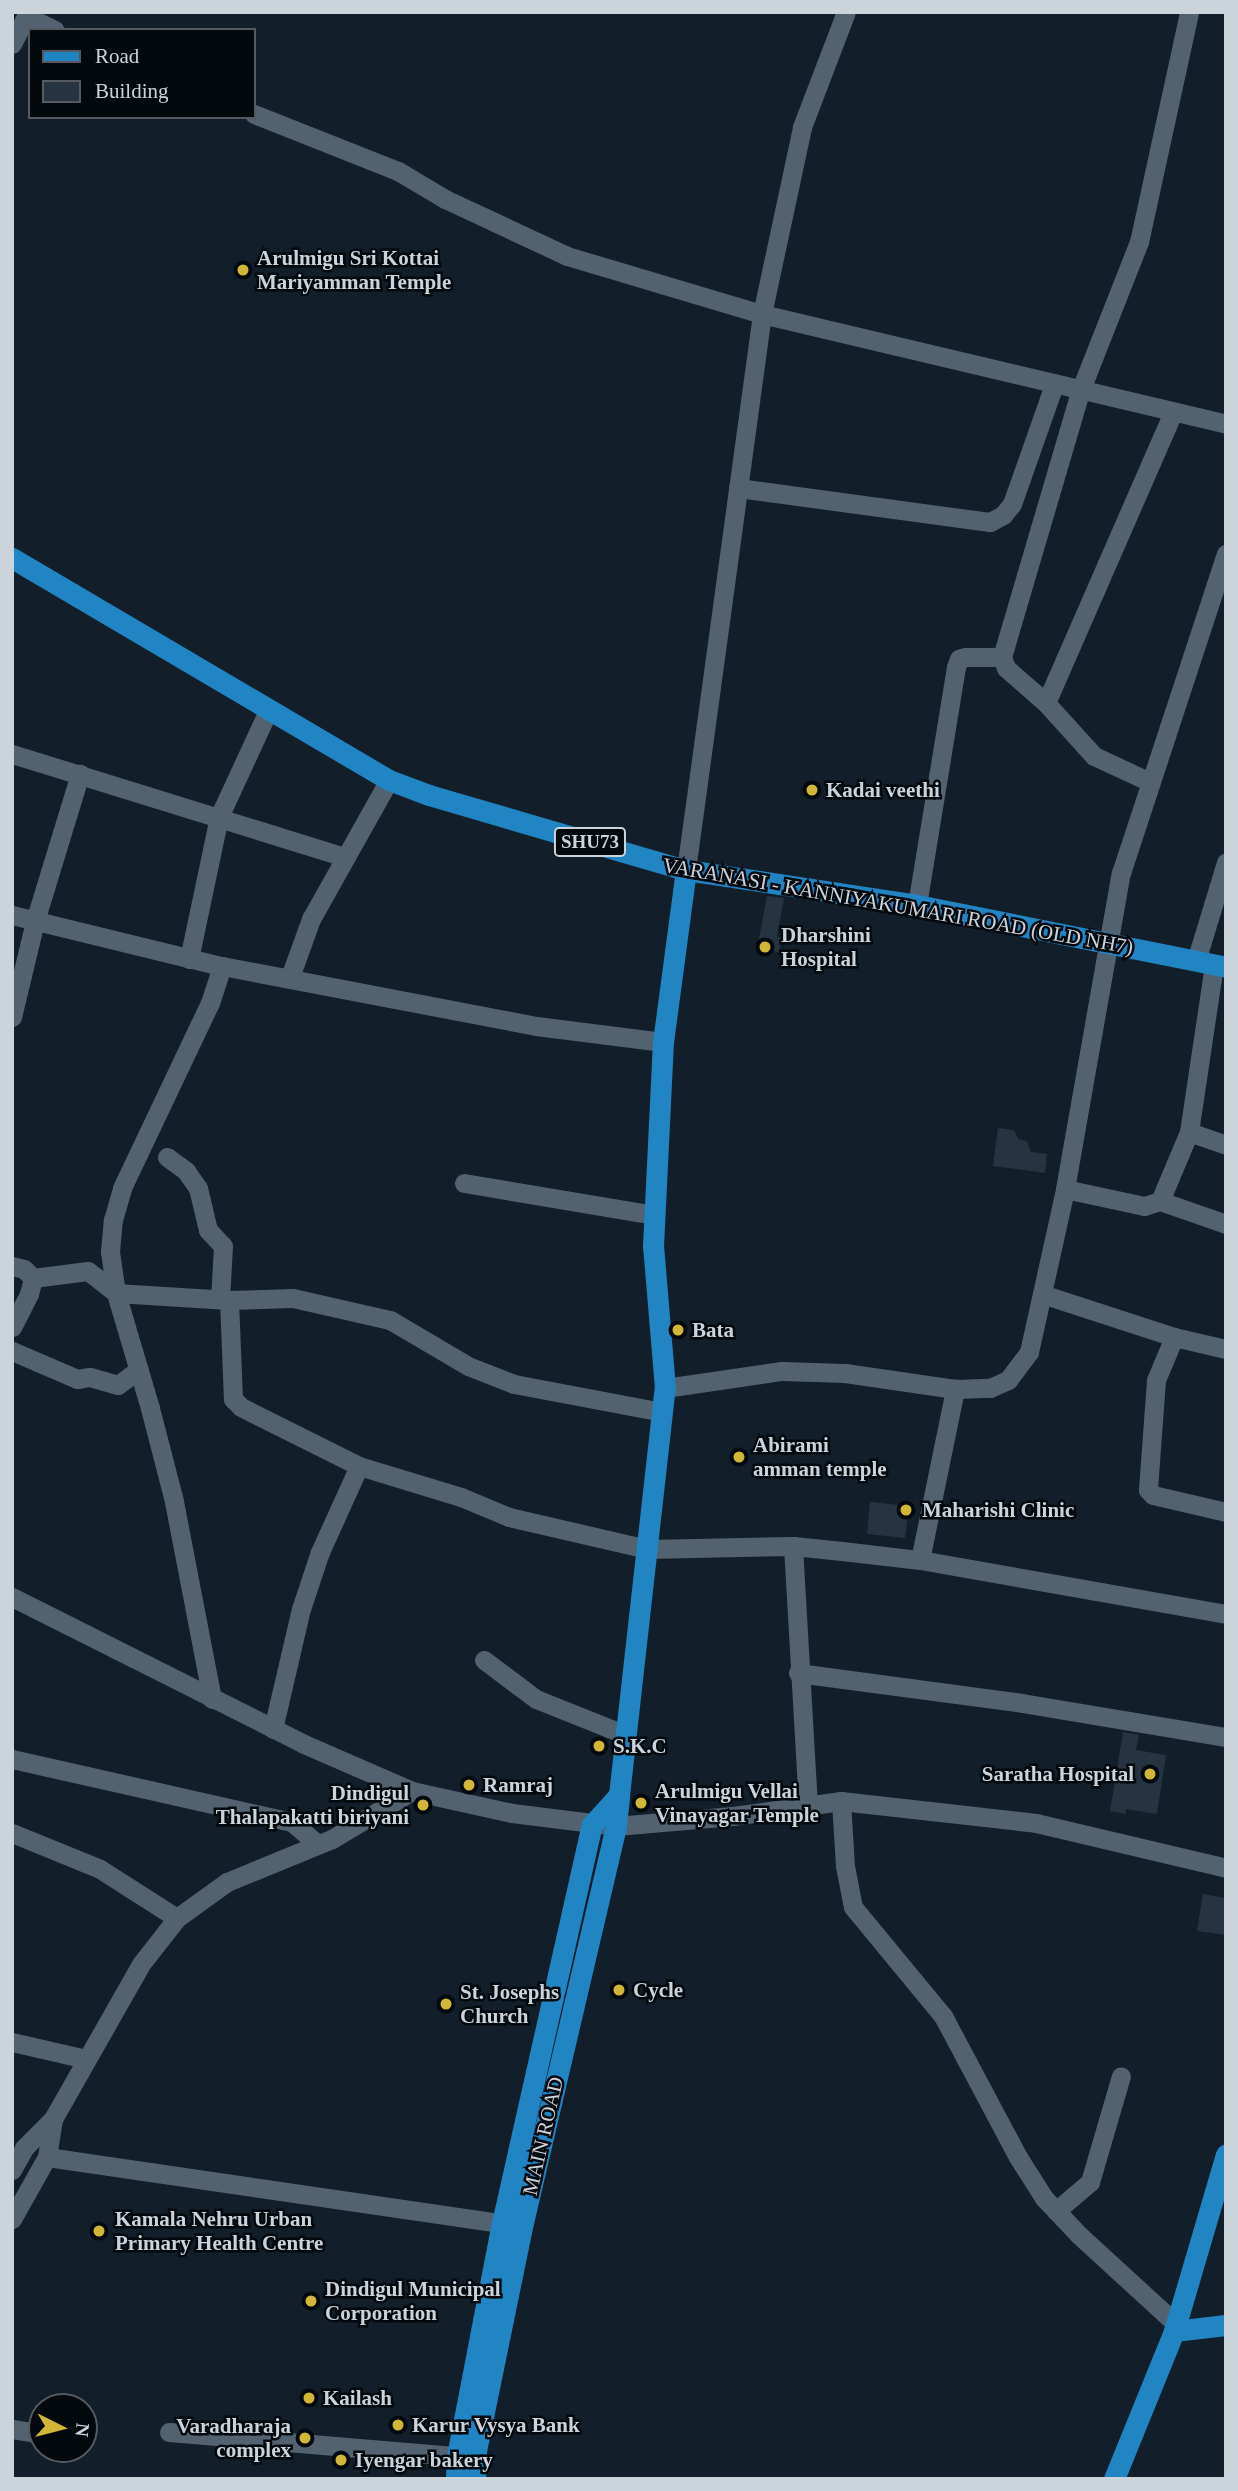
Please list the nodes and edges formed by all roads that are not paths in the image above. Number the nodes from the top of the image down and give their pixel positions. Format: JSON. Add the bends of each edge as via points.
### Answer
{"nodes":[{"id":1,"x":846,"y":12,"type":"edge"},
{"id":2,"x":1189,"y":12,"type":"edge"},
{"id":3,"x":27,"y":14,"type":"edge"},
{"id":4,"x":52,"y":28,"type":"edge"},
{"id":5,"x":12,"y":44,"type":"edge"},
{"id":6,"x":256,"y":115,"type":"edge"},
{"id":7,"x":762,"y":314,"type":"junction"},
{"id":8,"x":1054,"y":385,"type":"junction"},
{"id":9,"x":1081,"y":389,"type":"junction"},
{"id":10,"x":1173,"y":412,"type":"junction"},
{"id":11,"x":1226,"y":424,"type":"edge"},
{"id":12,"x":738,"y":488,"type":"junction"},
{"id":13,"x":1226,"y":554,"type":"edge"},
{"id":14,"x":12,"y":558,"type":"edge"},
{"id":15,"x":1002,"y":657,"type":"junction"},
{"id":16,"x":1046,"y":704,"type":"junction"},
{"id":17,"x":268,"y":709,"type":"junction"},
{"id":18,"x":12,"y":754,"type":"edge"},
{"id":19,"x":80,"y":775,"type":"junction"},
{"id":20,"x":389,"y":780,"type":"junction"},
{"id":21,"x":1150,"y":782,"type":"junction"},
{"id":22,"x":219,"y":817,"type":"junction"},
{"id":23,"x":345,"y":857,"type":"junction"},
{"id":24,"x":1226,"y":862,"type":"edge"},
{"id":25,"x":686,"y":870,"type":"junction"},
{"id":26,"x":1219,"y":904,"type":"edge"},
{"id":27,"x":917,"y":905,"type":"junction"},
{"id":28,"x":12,"y":915,"type":"edge"},
{"id":29,"x":35,"y":921,"type":"junction"},
{"id":30,"x":1108,"y":945,"type":"junction"},
{"id":31,"x":189,"y":959,"type":"junction"},
{"id":32,"x":1212,"y":964,"type":"edge"},
{"id":33,"x":222,"y":966,"type":"junction"},
{"id":34,"x":290,"y":977,"type":"junction"},
{"id":35,"x":12,"y":1017,"type":"edge"},
{"id":36,"x":663,"y":1042,"type":"junction"},
{"id":37,"x":1189,"y":1132,"type":"junction"},
{"id":38,"x":1226,"y":1145,"type":"edge"},
{"id":39,"x":167,"y":1157,"type":"dead end"},
{"id":40,"x":464,"y":1183,"type":"dead end"},
{"id":41,"x":1065,"y":1189,"type":"junction"},
{"id":42,"x":1160,"y":1201,"type":"junction"},
{"id":43,"x":655,"y":1215,"type":"junction"},
{"id":44,"x":1226,"y":1224,"type":"edge"},
{"id":45,"x":12,"y":1266,"type":"edge"},
{"id":46,"x":33,"y":1278,"type":"junction"},
{"id":47,"x":116,"y":1293,"type":"junction"},
{"id":48,"x":1042,"y":1294,"type":"junction"},
{"id":49,"x":225,"y":1300,"type":"junction"},
{"id":50,"x":12,"y":1326,"type":"edge"},
{"id":51,"x":1174,"y":1337,"type":"junction"},
{"id":52,"x":1226,"y":1349,"type":"edge"},
{"id":53,"x":12,"y":1350,"type":"edge"},
{"id":54,"x":139,"y":1369,"type":"junction"},
{"id":55,"x":665,"y":1388,"type":"junction"},
{"id":56,"x":955,"y":1389,"type":"junction"},
{"id":57,"x":662,"y":1412,"type":"junction"},
{"id":58,"x":359,"y":1466,"type":"junction"},
{"id":59,"x":1226,"y":1512,"type":"edge"},
{"id":60,"x":793,"y":1546,"type":"junction"},
{"id":61,"x":648,"y":1549,"type":"junction"},
{"id":62,"x":920,"y":1560,"type":"junction"},
{"id":63,"x":12,"y":1597,"type":"edge"},
{"id":64,"x":1226,"y":1614,"type":"edge"},
{"id":65,"x":484,"y":1660,"type":"dead end"},
{"id":66,"x":799,"y":1673,"type":"junction"},
{"id":67,"x":212,"y":1699,"type":"junction"},
{"id":68,"x":273,"y":1729,"type":"junction"},
{"id":69,"x":626,"y":1735,"type":"junction"},
{"id":70,"x":1226,"y":1737,"type":"edge"},
{"id":71,"x":12,"y":1759,"type":"edge"},
{"id":72,"x":412,"y":1791,"type":"junction"},
{"id":73,"x":619,"y":1796,"type":"junction"},
{"id":74,"x":841,"y":1801,"type":"junction"},
{"id":75,"x":808,"y":1806,"type":"junction"},
{"id":76,"x":592,"y":1825,"type":"junction"},
{"id":77,"x":616,"y":1826,"type":"junction"},
{"id":78,"x":12,"y":1833,"type":"edge"},
{"id":79,"x":317,"y":1844,"type":"junction"},
{"id":80,"x":1226,"y":1868,"type":"edge"},
{"id":81,"x":177,"y":1918,"type":"junction"},
{"id":82,"x":12,"y":2042,"type":"edge"},
{"id":83,"x":86,"y":2059,"type":"junction"},
{"id":84,"x":1122,"y":2076,"type":"dead end"},
{"id":85,"x":53,"y":2119,"type":"junction"},
{"id":86,"x":1226,"y":2154,"type":"edge"},
{"id":87,"x":47,"y":2157,"type":"junction"},
{"id":88,"x":12,"y":2170,"type":"edge"},
{"id":89,"x":1056,"y":2211,"type":"junction"},
{"id":90,"x":12,"y":2219,"type":"edge"},
{"id":91,"x":512,"y":2227,"type":"junction"},
{"id":92,"x":1226,"y":2325,"type":"edge"},
{"id":93,"x":1174,"y":2327,"type":"junction"},
{"id":94,"x":169,"y":2432,"type":"dead end"},
{"id":95,"x":457,"y":2456,"type":"junction"},
{"id":96,"x":456,"y":2479,"type":"edge"},
{"id":97,"x":475,"y":2479,"type":"edge"},
{"id":98,"x":1114,"y":2479,"type":"edge"}],
"edges":[{"from":1,"to":7,"type":"street","via":[[802,127]]},
{"from":2,"to":9,"type":"street","via":[[1139,242]]},
{"from":3,"to":4,"type":"street"},
{"from":3,"to":5,"type":"street"},
{"from":6,"to":7,"type":"street","via":[[398,171],[445,199],[567,256]]},
{"from":7,"to":8,"type":"street"},
{"from":7,"to":12,"type":"street"},
{"from":8,"to":9,"type":"street"},
{"from":8,"to":12,"type":"street","via":[[1012,503],[1003,515],[989,522]]},
{"from":9,"to":10,"type":"street"},
{"from":9,"to":15,"type":"street"},
{"from":10,"to":11,"type":"street"},
{"from":10,"to":16,"type":"street"},
{"from":12,"to":25,"type":"street"},
{"from":13,"to":21,"type":"street"},
{"from":14,"to":17,"type":"main road","name":"VARANASI - KANNIYAKUMARI ROAD (OLD NH7)","number":"SHU73"},
{"from":15,"to":16,"type":"street","via":[[1006,668]]},
{"from":15,"to":27,"type":"street","via":[[965,657],[956,667]]},
{"from":16,"to":21,"type":"street","via":[[1094,756]]},
{"from":17,"to":20,"type":"main road","name":"VARANASI - KANNIYAKUMARI ROAD (OLD NH7)","number":"SHU73"},
{"from":17,"to":22,"type":"street"},
{"from":18,"to":19,"type":"street"},
{"from":19,"to":22,"type":"street"},
{"from":19,"to":29,"type":"street"},
{"from":20,"to":23,"type":"street"},
{"from":20,"to":25,"type":"main road","name":"VARANASI - KANNIYAKUMARI ROAD (OLD NH7)","number":"SHU73"},
{"from":21,"to":30,"type":"street","via":[[1121,873]]},
{"from":22,"to":23,"type":"street"},
{"from":22,"to":31,"type":"street"},
{"from":23,"to":34,"type":"street","via":[[310,919]]},
{"from":24,"to":26,"type":"street"},
{"from":25,"to":27,"type":"main road","name":"VARANASI - KANNIYAKUMARI ROAD (OLD NH7)","number":"SHU73"},
{"from":25,"to":36,"type":"main road","name":"MAIN ROAD"},
{"from":26,"to":32,"type":"street"},
{"from":27,"to":30,"type":"main road","name":"VARANASI - KANNIYAKUMARI ROAD (OLD NH7)","number":"SHU73"},
{"from":28,"to":29,"type":"street"},
{"from":29,"to":31,"type":"street"},
{"from":29,"to":35,"type":"street"},
{"from":30,"to":32,"type":"main road","name":"VARANASI - KANNIYAKUMARI ROAD (OLD NH7)","number":"SHU73"},
{"from":30,"to":41,"type":"street"},
{"from":31,"to":33,"type":"street"},
{"from":32,"to":37,"type":"street"},
{"from":33,"to":34,"type":"street"},
{"from":33,"to":47,"type":"street","via":[[122,1188],[110,1252]]},
{"from":34,"to":36,"type":"street","via":[[536,1026]]},
{"from":36,"to":43,"type":"main road","name":"MAIN ROAD"},
{"from":37,"to":38,"type":"street"},
{"from":37,"to":42,"type":"street"},
{"from":39,"to":49,"type":"street","via":[[186,1171],[198,1188],[208,1230],[223,1246]]},
{"from":40,"to":43,"type":"street"},
{"from":41,"to":42,"type":"street","via":[[1144,1206]]},
{"from":41,"to":48,"type":"street"},
{"from":42,"to":44,"type":"street"},
{"from":43,"to":55,"type":"main road","name":"MAIN ROAD","via":[[653,1246]]},
{"from":45,"to":46,"type":"street"},
{"from":46,"to":47,"type":"street","via":[[88,1271]]},
{"from":46,"to":50,"type":"street"},
{"from":47,"to":49,"type":"street"},
{"from":47,"to":54,"type":"street"},
{"from":48,"to":51,"type":"street"},
{"from":48,"to":56,"type":"street","via":[[1029,1352],[1008,1380],[990,1388]]},
{"from":49,"to":57,"type":"street","via":[[293,1298],[390,1320],[485,1375]]},
{"from":49,"to":58,"type":"street","via":[[233,1399],[263,1419]]},
{"from":51,"to":52,"type":"street"},
{"from":51,"to":59,"type":"street","via":[[1156,1380],[1148,1490]]},
{"from":53,"to":54,"type":"street","via":[[77,1379],[90,1377],[118,1385]]},
{"from":54,"to":67,"type":"street","via":[[174,1501]]},
{"from":55,"to":56,"type":"street","via":[[782,1371],[845,1373]]},
{"from":55,"to":57,"type":"main road","name":"MAIN ROAD"},
{"from":56,"to":62,"type":"street"},
{"from":57,"to":61,"type":"main road","name":"MAIN ROAD"},
{"from":58,"to":61,"type":"street","via":[[509,1517]]},
{"from":58,"to":68,"type":"street","via":[[320,1552],[301,1609]]},
{"from":60,"to":61,"type":"street"},
{"from":60,"to":62,"type":"street"},
{"from":60,"to":66,"type":"street"},
{"from":61,"to":69,"type":"main road","name":"MAIN ROAD"},
{"from":62,"to":64,"type":"street"},
{"from":63,"to":67,"type":"street"},
{"from":65,"to":69,"type":"street","via":[[536,1699]]},
{"from":66,"to":70,"type":"street"},
{"from":66,"to":75,"type":"street"},
{"from":67,"to":68,"type":"street"},
{"from":68,"to":72,"type":"street"},
{"from":69,"to":73,"type":"main road","name":"MAIN ROAD"},
{"from":71,"to":79,"type":"street","via":[[292,1822]]},
{"from":72,"to":76,"type":"street"},
{"from":72,"to":79,"type":"street"},
{"from":73,"to":76,"type":"main road"},
{"from":73,"to":77,"type":"main road","name":"MAIN ROAD"},
{"from":74,"to":75,"type":"street"},
{"from":74,"to":80,"type":"street","via":[[1036,1823]]},
{"from":74,"to":89,"type":"street","via":[[853,1907],[943,2016],[1018,2157]]},
{"from":75,"to":77,"type":"street"},
{"from":76,"to":77,"type":"street"},
{"from":76,"to":91,"type":"main road","name":"MAIN ROAD"},
{"from":77,"to":91,"type":"main road","name":"MAIN ROAD"},
{"from":78,"to":81,"type":"street","via":[[100,1869]]},
{"from":79,"to":81,"type":"street","via":[[227,1882]]},
{"from":81,"to":83,"type":"street","via":[[141,1964]]},
{"from":82,"to":83,"type":"street"},
{"from":83,"to":85,"type":"street"},
{"from":84,"to":89,"type":"street","via":[[1090,2182]]},
{"from":85,"to":87,"type":"street"},
{"from":85,"to":88,"type":"street","via":[[24,2148]]},
{"from":86,"to":93,"type":"main road"},
{"from":87,"to":90,"type":"street"},
{"from":87,"to":91,"type":"street"},
{"from":89,"to":93,"type":"street"},
{"from":91,"to":95,"type":"main road","name":"MAIN ROAD"},
{"from":91,"to":97,"type":"main road","name":"MAIN ROAD"},
{"from":92,"to":93,"type":"main road"},
{"from":93,"to":98,"type":"main road"},
{"from":94,"to":95,"type":"street"},
{"from":95,"to":96,"type":"main road","name":"MAIN ROAD"}]}
